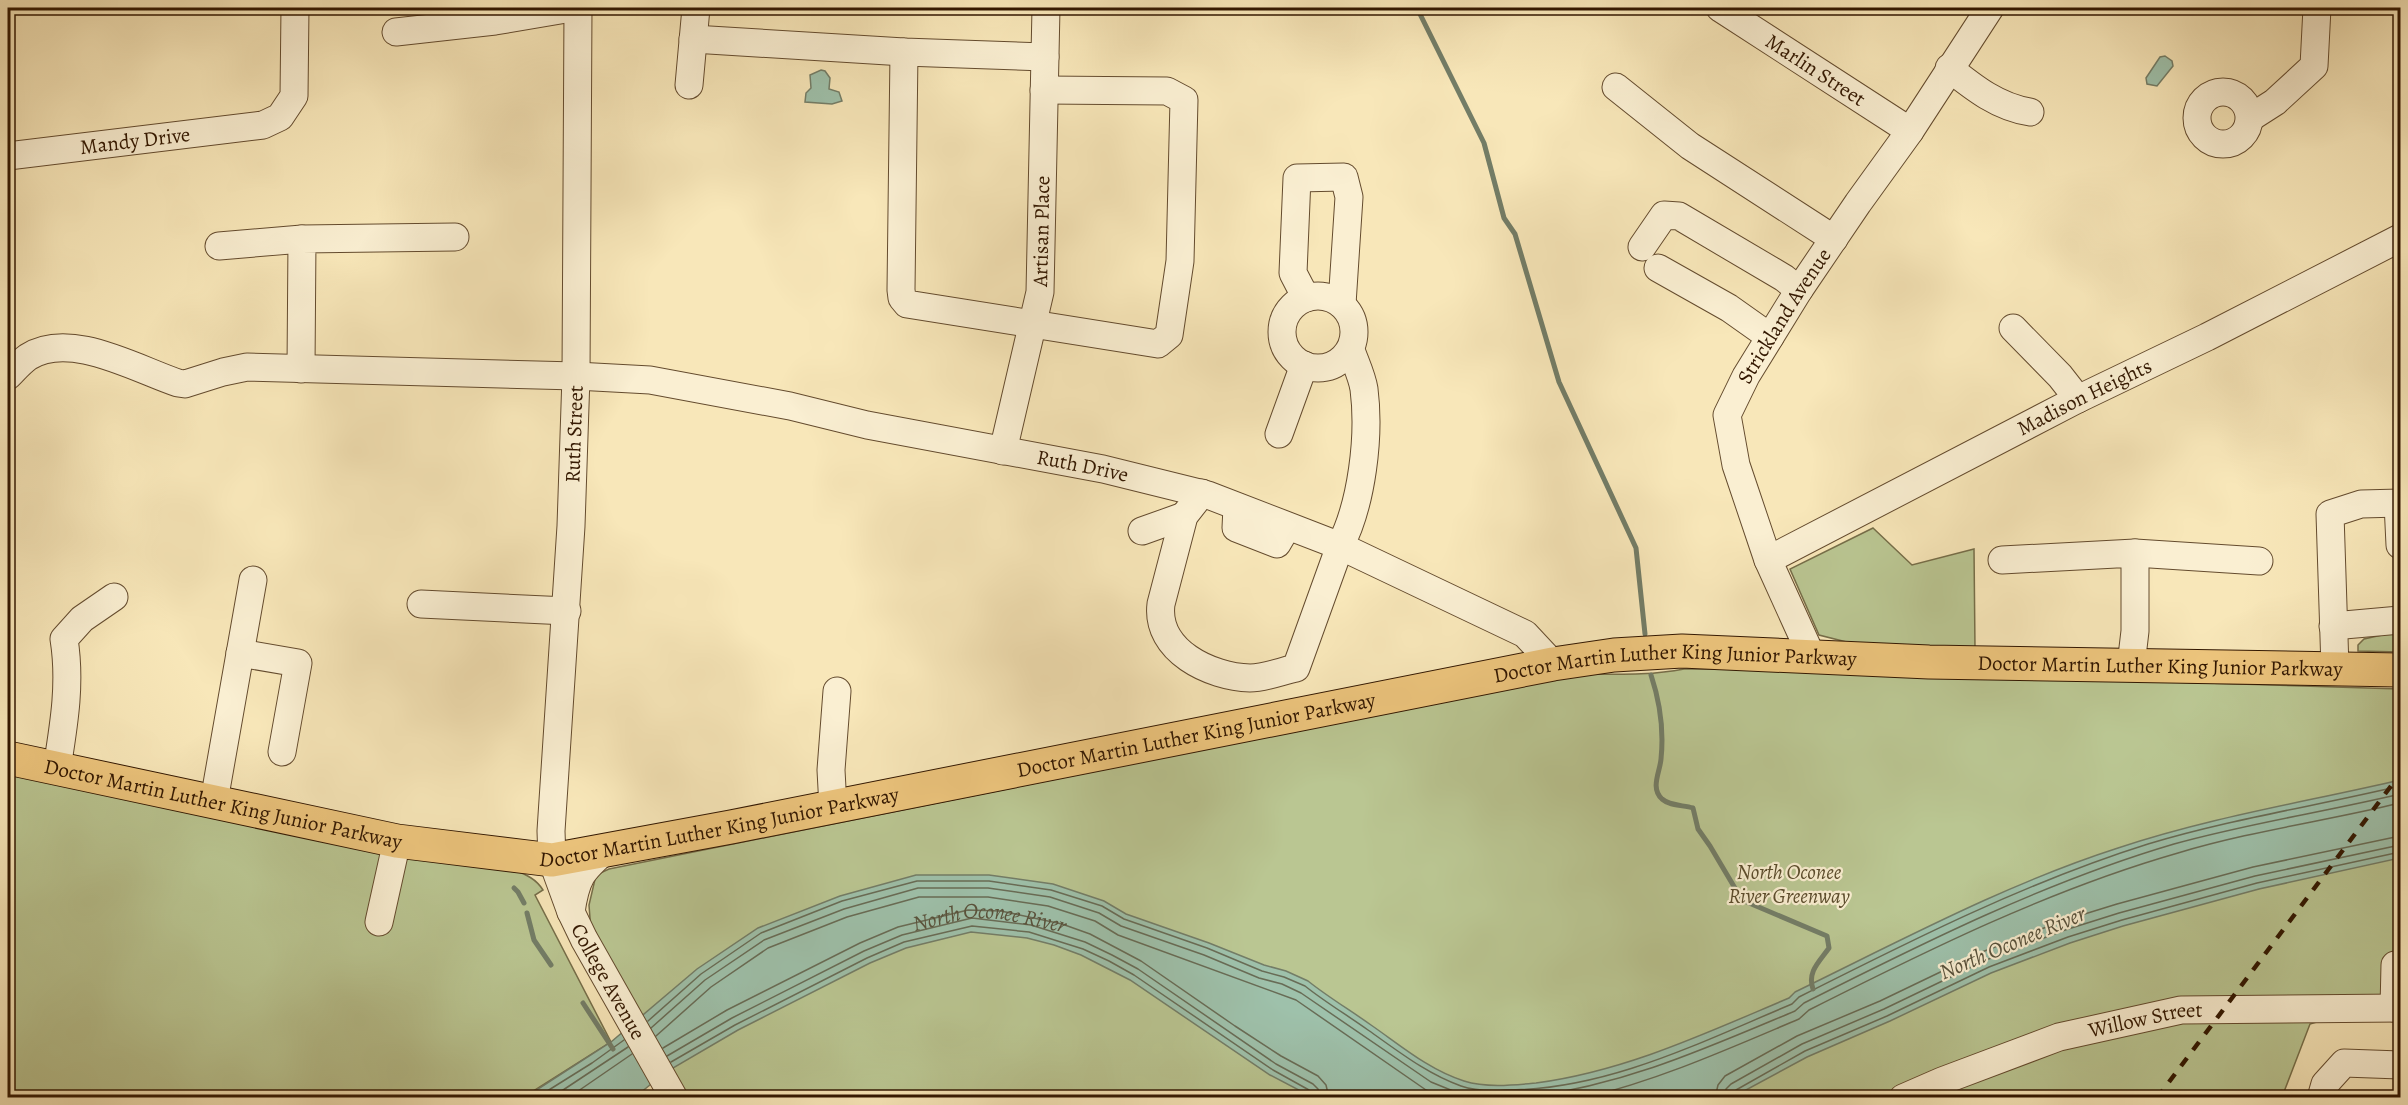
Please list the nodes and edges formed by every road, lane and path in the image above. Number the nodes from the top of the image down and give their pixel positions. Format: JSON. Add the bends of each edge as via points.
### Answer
{"nodes":[{"id":1,"x":295,"y":8,"type":"edge"},
{"id":2,"x":572,"y":8,"type":"edge"},
{"id":3,"x":578,"y":8,"type":"edge"},
{"id":4,"x":696,"y":8,"type":"edge"},
{"id":5,"x":1046,"y":8,"type":"edge"},
{"id":6,"x":1720,"y":8,"type":"edge"},
{"id":7,"x":1990,"y":8,"type":"edge"},
{"id":8,"x":2317,"y":8,"type":"edge"},
{"id":9,"x":396,"y":32,"type":"dead end"},
{"id":10,"x":693,"y":39,"type":"junction"},
{"id":11,"x":904,"y":52,"type":"junction"},
{"id":12,"x":1045,"y":57,"type":"junction"},
{"id":13,"x":1949,"y":68,"type":"junction"},
{"id":14,"x":689,"y":85,"type":"dead end"},
{"id":15,"x":1616,"y":87,"type":"dead end"},
{"id":16,"x":1044,"y":90,"type":"junction"},
{"id":17,"x":2030,"y":112,"type":"dead end"},
{"id":18,"x":2250,"y":118,"type":"dead end"},
{"id":19,"x":1910,"y":131,"type":"junction"},
{"id":20,"x":8,"y":156,"type":"edge"},
{"id":21,"x":455,"y":237,"type":"dead end"},
{"id":22,"x":1834,"y":238,"type":"junction"},
{"id":23,"x":2400,"y":238,"type":"edge"},
{"id":24,"x":302,"y":239,"type":"junction"},
{"id":25,"x":219,"y":246,"type":"dead end"},
{"id":26,"x":1642,"y":247,"type":"dead end"},
{"id":27,"x":1658,"y":268,"type":"dead end"},
{"id":28,"x":1799,"y":290,"type":"junction"},
{"id":29,"x":1306,"y":298,"type":"junction"},
{"id":30,"x":1342,"y":304,"type":"junction"},
{"id":31,"x":1032,"y":325,"type":"junction"},
{"id":32,"x":2013,"y":328,"type":"dead end"},
{"id":33,"x":1770,"y":337,"type":"junction"},
{"id":34,"x":1351,"y":350,"type":"junction"},
{"id":35,"x":1304,"y":365,"type":"junction"},
{"id":36,"x":301,"y":369,"type":"junction"},
{"id":37,"x":8,"y":376,"type":"edge"},
{"id":38,"x":576,"y":376,"type":"junction"},
{"id":39,"x":2078,"y":399,"type":"junction"},
{"id":40,"x":1279,"y":434,"type":"dead end"},
{"id":41,"x":1003,"y":451,"type":"junction"},
{"id":42,"x":1202,"y":493,"type":"junction"},
{"id":43,"x":2399,"y":503,"type":"edge"},
{"id":44,"x":1184,"y":516,"type":"junction"},
{"id":45,"x":1142,"y":531,"type":"dead end"},
{"id":46,"x":2400,"y":545,"type":"edge"},
{"id":47,"x":1340,"y":546,"type":"junction"},
{"id":48,"x":2135,"y":553,"type":"junction"},
{"id":49,"x":1768,"y":560,"type":"junction"},
{"id":50,"x":2002,"y":560,"type":"dead end"},
{"id":51,"x":2259,"y":561,"type":"dead end"},
{"id":52,"x":253,"y":580,"type":"dead end"},
{"id":53,"x":114,"y":597,"type":"dead end"},
{"id":54,"x":421,"y":604,"type":"dead end"},
{"id":55,"x":567,"y":611,"type":"junction"},
{"id":56,"x":2400,"y":620,"type":"edge"},
{"id":57,"x":2333,"y":627,"type":"junction"},
{"id":58,"x":240,"y":653,"type":"junction"},
{"id":59,"x":1812,"y":657,"type":"junction"},
{"id":60,"x":1552,"y":664,"type":"junction"},
{"id":61,"x":2131,"y":665,"type":"junction"},
{"id":62,"x":2335,"y":668,"type":"junction"},
{"id":63,"x":2400,"y":670,"type":"edge"},
{"id":64,"x":837,"y":691,"type":"dead end"},
{"id":65,"x":282,"y":752,"type":"dead end"},
{"id":66,"x":8,"y":758,"type":"edge"},
{"id":67,"x":57,"y":768,"type":"junction"},
{"id":68,"x":213,"y":801,"type":"junction"},
{"id":69,"x":833,"y":807,"type":"junction"},
{"id":70,"x":397,"y":842,"type":"junction"},
{"id":71,"x":607,"y":849,"type":"junction"},
{"id":72,"x":552,"y":860,"type":"junction"},
{"id":73,"x":571,"y":912,"type":"junction"},
{"id":74,"x":379,"y":922,"type":"dead end"},
{"id":75,"x":2395,"y":965,"type":"dead end"},
{"id":76,"x":2397,"y":1008,"type":"edge"},
{"id":77,"x":2400,"y":1065,"type":"edge"},
{"id":78,"x":674,"y":1098,"type":"edge"},
{"id":79,"x":1903,"y":1098,"type":"edge"},
{"id":80,"x":2321,"y":1098,"type":"edge"}],
"edges":[{"from":1,"to":20,"type":"street","name":"Mandy Drive","via":[[294,96],[280,117],[263,125]]},
{"from":2,"to":9,"type":"street"},
{"from":3,"to":38,"type":"street","name":"Ruth Street"},
{"from":4,"to":10,"type":"street"},
{"from":5,"to":12,"type":"street","name":"Artisan Place"},
{"from":6,"to":19,"type":"street","name":"Marlin Street"},
{"from":7,"to":13,"type":"street","name":"Strickland Avenue"},
{"from":8,"to":18,"type":"street","via":[[2314,66],[2275,102]]},
{"from":10,"to":11,"type":"street"},
{"from":10,"to":14,"type":"street"},
{"from":11,"to":12,"type":"street"},
{"from":11,"to":31,"type":"street","via":[[902,298],[908,304]]},
{"from":12,"to":16,"type":"street","name":"Artisan Place"},
{"from":13,"to":17,"type":"street","via":[[1990,98],[2015,110]]},
{"from":13,"to":19,"type":"street","name":"Strickland Avenue"},
{"from":15,"to":22,"type":"street","via":[[1690,146]]},
{"from":16,"to":31,"type":"street","name":"Artisan Place","via":[[1040,292]]},
{"from":16,"to":31,"type":"street","via":[[1167,91],[1184,100],[1180,261],[1169,334],[1158,344]]},
{"from":19,"to":22,"type":"street","name":"Strickland Avenue"},
{"from":21,"to":24,"type":"street"},
{"from":22,"to":28,"type":"street","name":"Strickland Avenue"},
{"from":23,"to":39,"type":"street","name":"Madison Heights"},
{"from":24,"to":25,"type":"street"},
{"from":24,"to":36,"type":"street"},
{"from":26,"to":28,"type":"street","via":[[1665,215],[1679,216]]},
{"from":27,"to":33,"type":"street","via":[[1729,308]]},
{"from":28,"to":33,"type":"street","name":"Strickland Avenue"},
{"from":29,"to":30,"type":"street","via":[[1324,296]]},
{"from":29,"to":30,"type":"street","via":[[1293,273],[1297,178],[1344,177],[1348,197]]},
{"from":29,"to":35,"type":"street","via":[[1285,316],[1282,340],[1295,362]]},
{"from":30,"to":34,"type":"street","via":[[1354,322]]},
{"from":31,"to":41,"type":"street","name":"Artisan Place"},
{"from":32,"to":39,"type":"street"},
{"from":33,"to":49,"type":"street","name":"Strickland Avenue","via":[[1727,416],[1736,465]]},
{"from":34,"to":35,"type":"street","via":[[1327,368]]},
{"from":34,"to":47,"type":"street","via":[[1364,387],[1367,435],[1354,512]]},
{"from":35,"to":40,"type":"street"},
{"from":36,"to":37,"type":"street","name":"Ruth Drive","via":[[248,367],[185,384],[80,348],[59,348],[29,357]]},
{"from":36,"to":38,"type":"street","name":"Ruth Drive"},
{"from":38,"to":41,"type":"street","name":"Ruth Drive","via":[[650,380]]},
{"from":38,"to":55,"type":"street","name":"Ruth Street"},
{"from":39,"to":49,"type":"street","name":"Madison Heights"},
{"from":41,"to":42,"type":"street","name":"Ruth Drive","via":[[1103,469]]},
{"from":42,"to":44,"type":"street"},
{"from":42,"to":47,"type":"street","name":"Ruth Drive"},
{"from":43,"to":46,"type":"street"},
{"from":43,"to":57,"type":"street","via":[[2361,504],[2330,514]]},
{"from":44,"to":45,"type":"street"},
{"from":44,"to":47,"type":"street","via":[[1161,604],[1164,630],[1173,646],[1188,657],[1234,675],[1252,678],[1296,668]]},
{"from":47,"to":60,"type":"street","name":"Ruth Drive","via":[[1525,634]]},
{"from":48,"to":50,"type":"street"},
{"from":48,"to":51,"type":"street"},
{"from":48,"to":61,"type":"street"},
{"from":49,"to":59,"type":"street","name":"Strickland Avenue"},
{"from":52,"to":58,"type":"street"},
{"from":53,"to":67,"type":"street","via":[[82,619],[64,639],[67,705]]},
{"from":54,"to":55,"type":"street"},
{"from":55,"to":72,"type":"street","name":"Ruth Street","via":[[550,831]]},
{"from":56,"to":57,"type":"street"},
{"from":57,"to":62,"type":"street"},
{"from":58,"to":65,"type":"street","via":[[298,663]]},
{"from":58,"to":68,"type":"street"},
{"from":59,"to":60,"type":"main road","name":"Doctor Martin Luther King Junior Parkway","via":[[1682,651]]},
{"from":59,"to":61,"type":"main road","name":"Doctor Martin Luther King Junior Parkway"},
{"from":60,"to":69,"type":"main road","name":"Doctor Martin Luther King Junior Parkway"},
{"from":61,"to":62,"type":"main road","name":"Doctor Martin Luther King Junior Parkway"},
{"from":62,"to":63,"type":"main road","name":"Doctor Martin Luther King Junior Parkway"},
{"from":64,"to":69,"type":"street","via":[[831,770]]},
{"from":66,"to":67,"type":"main road","name":"Doctor Martin Luther King Junior Parkway"},
{"from":67,"to":68,"type":"main road","name":"Doctor Martin Luther King Junior Parkway"},
{"from":68,"to":70,"type":"main road","name":"Doctor Martin Luther King Junior Parkway"},
{"from":69,"to":71,"type":"main road","name":"Doctor Martin Luther King Junior Parkway"},
{"from":70,"to":72,"type":"main road","name":"Doctor Martin Luther King Junior Parkway"},
{"from":70,"to":74,"type":"street"},
{"from":71,"to":72,"type":"main road","name":"Doctor Martin Luther King Junior Parkway"},
{"from":71,"to":73,"type":"street","via":[[581,874]]},
{"from":72,"to":73,"type":"street","name":"College Avenue"},
{"from":73,"to":78,"type":"street","name":"College Avenue"},
{"from":75,"to":76,"type":"street"},
{"from":76,"to":79,"type":"street","name":"Willow Street","via":[[2181,1010],[2059,1037]]},
{"from":77,"to":80,"type":"street","via":[[2344,1064],[2325,1084]]}]}
